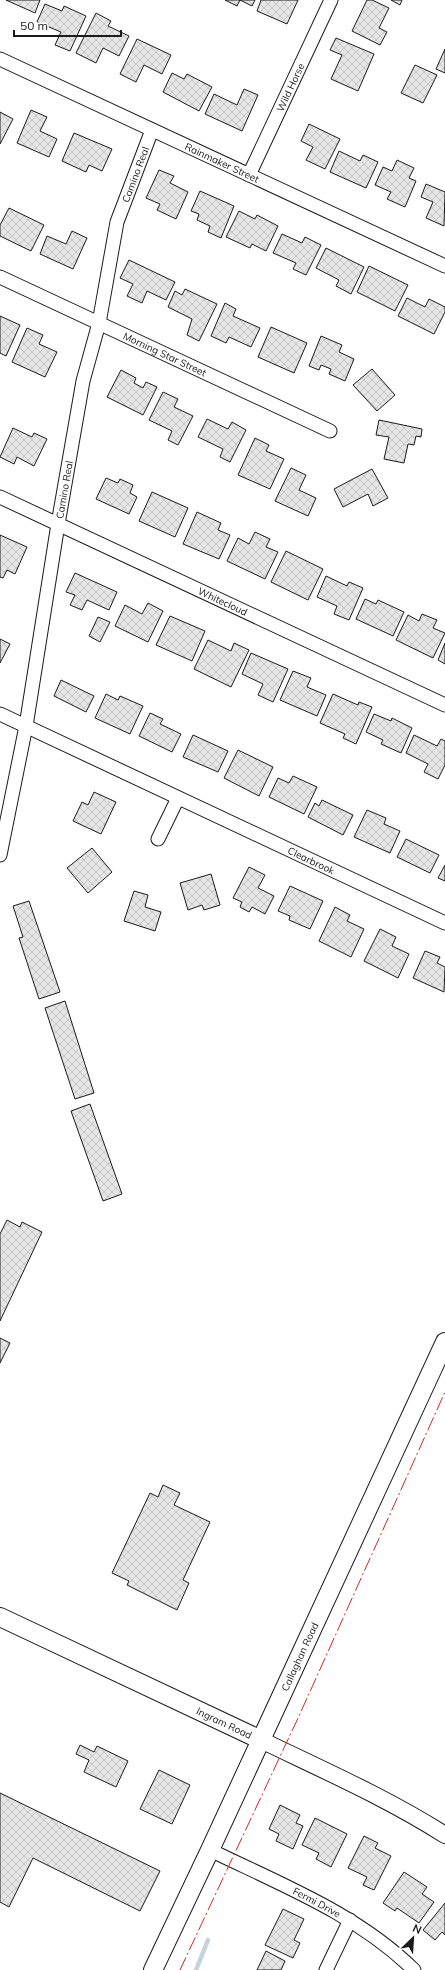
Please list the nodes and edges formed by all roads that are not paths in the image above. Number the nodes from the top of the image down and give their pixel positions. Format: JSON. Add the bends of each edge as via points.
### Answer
{"nodes":[{"id":1,"x":331,"y":0,"type":"edge"},
{"id":2,"x":0,"y":59,"type":"edge"},
{"id":3,"x":152,"y":130,"type":"junction"},
{"id":4,"x":249,"y":175,"type":"junction"},
{"id":5,"x":445,"y":266,"type":"edge"},
{"id":6,"x":0,"y":277,"type":"edge"},
{"id":7,"x":98,"y":323,"type":"junction"},
{"id":8,"x":330,"y":431,"type":"dead end"},
{"id":9,"x":0,"y":497,"type":"edge"},
{"id":10,"x":58,"y":524,"type":"junction"},
{"id":11,"x":445,"y":705,"type":"edge"},
{"id":12,"x":0,"y":714,"type":"edge"},
{"id":13,"x":26,"y":726,"type":"junction"},
{"id":14,"x":178,"y":798,"type":"junction"},
{"id":15,"x":158,"y":839,"type":"dead end"},
{"id":16,"x":0,"y":855,"type":"edge"},
{"id":17,"x":445,"y":923,"type":"edge"},
{"id":18,"x":445,"y":1342,"type":"edge"},
{"id":19,"x":0,"y":1617,"type":"edge"},
{"id":20,"x":261,"y":1740,"type":"junction"},
{"id":21,"x":445,"y":1836,"type":"edge"},
{"id":22,"x":210,"y":1850,"type":"junction"},
{"id":23,"x":350,"y":1920,"type":"junction"},
{"id":24,"x":152,"y":1970,"type":"edge"},
{"id":25,"x":326,"y":1970,"type":"edge"},
{"id":26,"x":414,"y":1970,"type":"edge"}],
"edges":[{"from":1,"to":4,"type":"street","name":"Wild Horse"},
{"from":2,"to":3,"type":"street","name":"Rainmaker Street"},
{"from":3,"to":4,"type":"street","name":"Rainmaker Street"},
{"from":3,"to":7,"type":"street","name":"Camino Real","via":[[117,222]]},
{"from":4,"to":5,"type":"street","name":"Rainmaker Street"},
{"from":6,"to":7,"type":"street","name":"Morning Star Street"},
{"from":7,"to":8,"type":"street","name":"Morning Star Street"},
{"from":7,"to":10,"type":"street","name":"Camino Real","via":[[83,381]]},
{"from":9,"to":10,"type":"street","name":"Whitecloud"},
{"from":10,"to":11,"type":"street","name":"Whitecloud"},
{"from":10,"to":13,"type":"street","name":"Camino Real"},
{"from":12,"to":13,"type":"street","name":"Clearbrook"},
{"from":13,"to":14,"type":"street","name":"Clearbrook"},
{"from":13,"to":16,"type":"street","name":"Camino Real"},
{"from":14,"to":15,"type":"street"},
{"from":14,"to":17,"type":"street","name":"Clearbrook"},
{"from":18,"to":20,"type":"main road","name":"Callaghan Road"},
{"from":19,"to":20,"type":"main road","name":"Ingram Road"},
{"from":20,"to":21,"type":"street","name":"Ingram Road","via":[[367,1790]]},
{"from":20,"to":22,"type":"main road","name":"Callaghan Road"},
{"from":22,"to":23,"type":"street","name":"Fermi Drive"},
{"from":22,"to":24,"type":"main road","name":"Callaghan Road"},
{"from":23,"to":25,"type":"street"},
{"from":23,"to":26,"type":"street","name":"Fermi Drive"}]}
